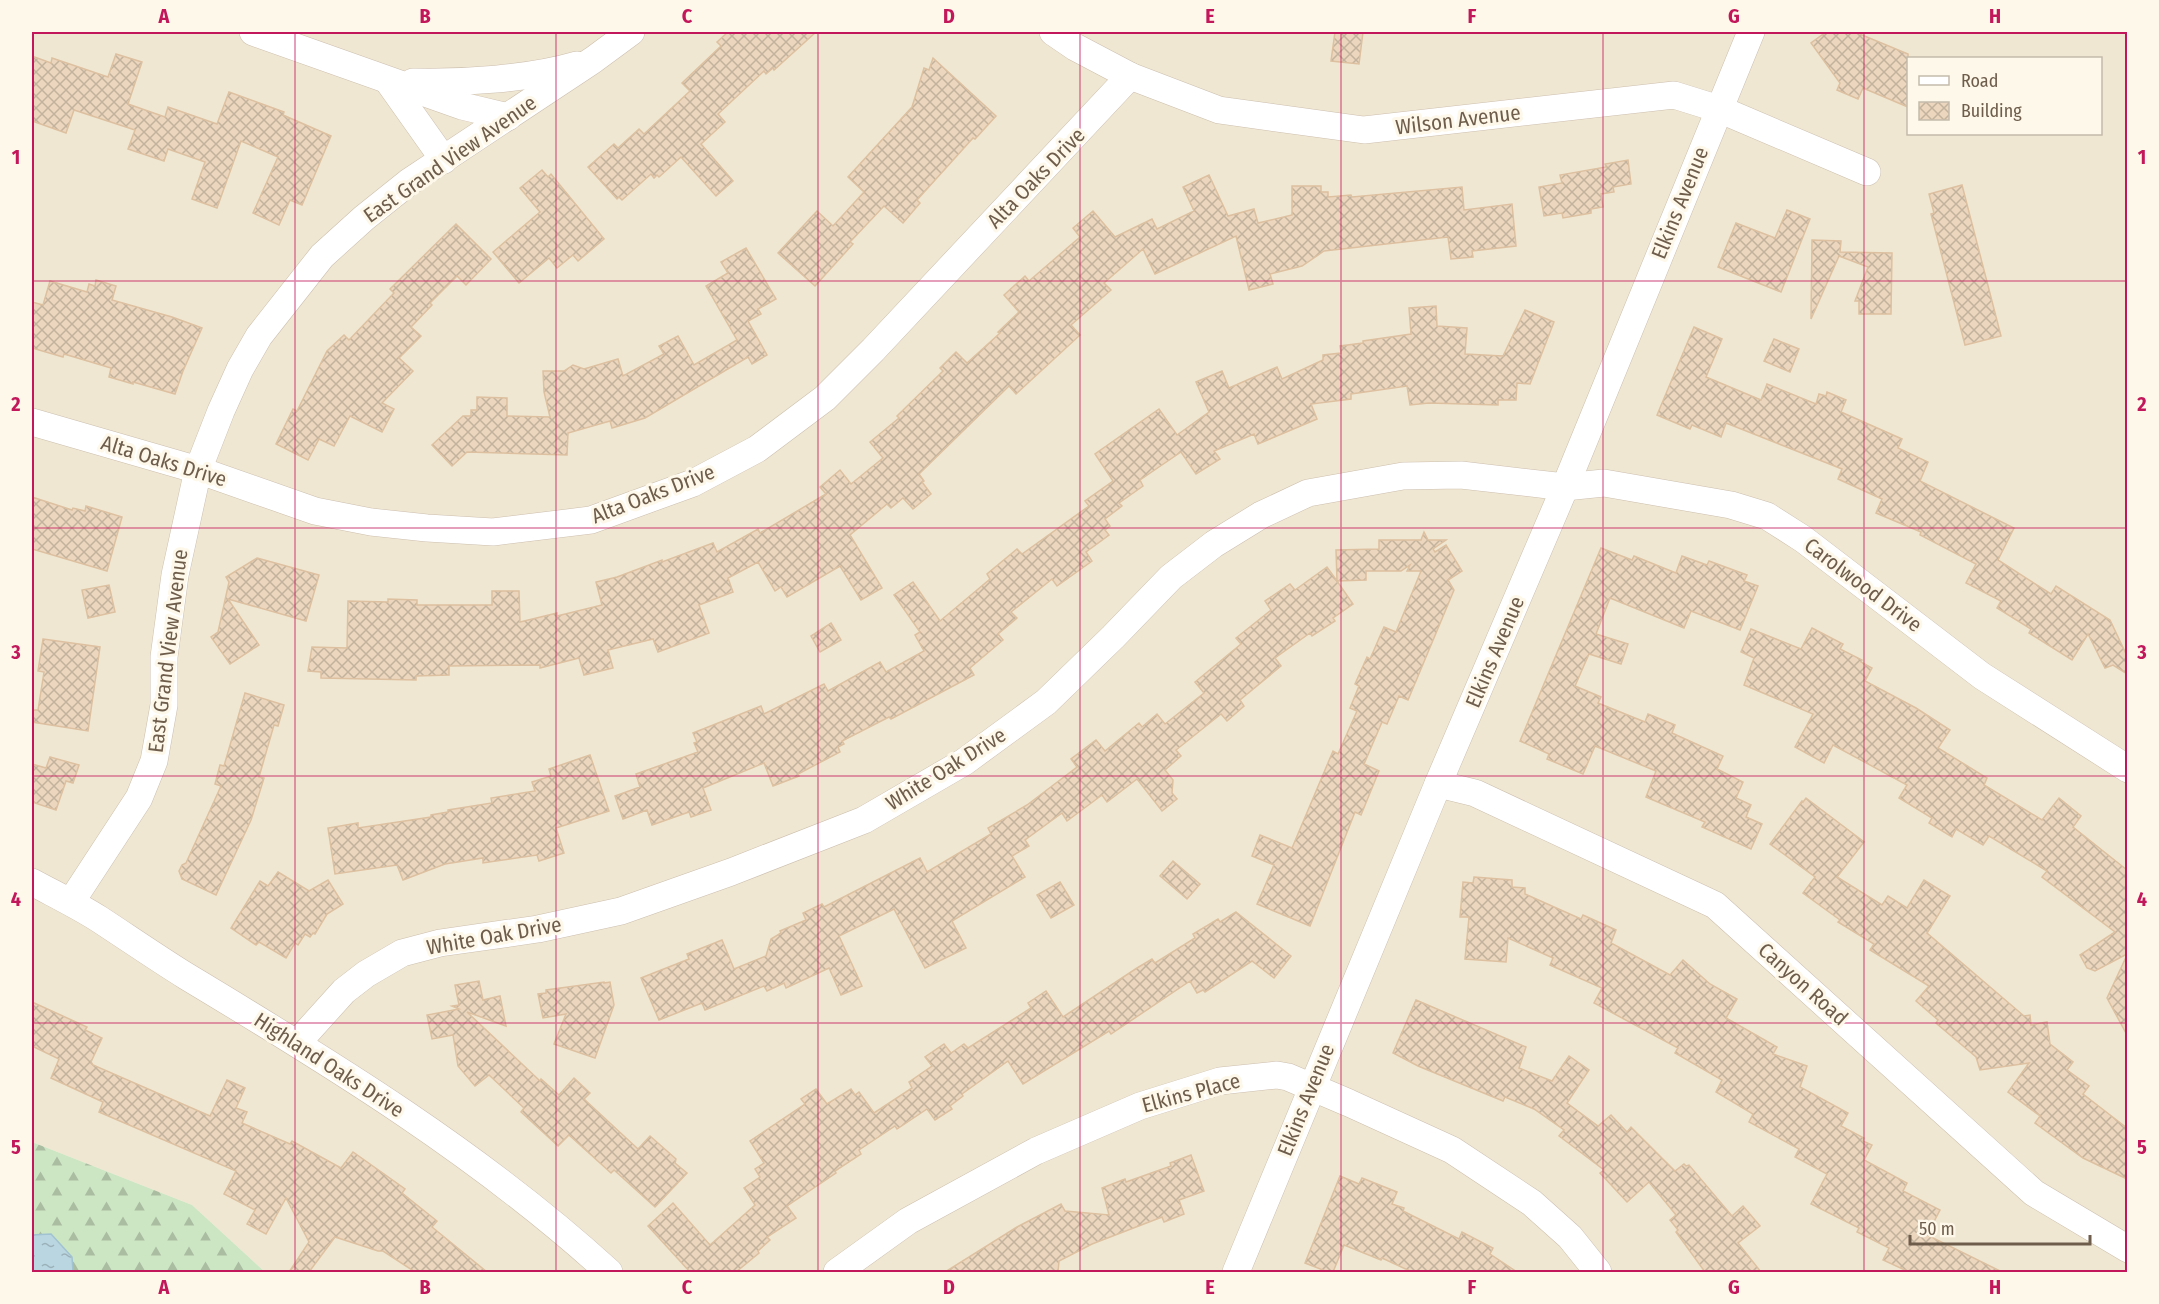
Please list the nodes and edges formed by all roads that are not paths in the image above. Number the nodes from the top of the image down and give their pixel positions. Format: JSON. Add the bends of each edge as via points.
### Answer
{"nodes":[{"id":1,"x":253,"y":32,"type":"edge"},
{"id":2,"x":631,"y":32,"type":"edge"},
{"id":3,"x":1053,"y":32,"type":"edge"},
{"id":4,"x":1751,"y":32,"type":"edge"},
{"id":5,"x":593,"y":60,"type":"junction"},
{"id":6,"x":1130,"y":76,"type":"junction"},
{"id":7,"x":388,"y":81,"type":"junction"},
{"id":8,"x":1719,"y":109,"type":"junction"},
{"id":9,"x":508,"y":117,"type":"junction"},
{"id":10,"x":444,"y":160,"type":"junction"},
{"id":11,"x":1867,"y":172,"type":"dead end"},
{"id":12,"x":32,"y":422,"type":"edge"},
{"id":13,"x":198,"y":470,"type":"junction"},
{"id":14,"x":1565,"y":487,"type":"junction"},
{"id":15,"x":2127,"y":769,"type":"edge"},
{"id":16,"x":1438,"y":784,"type":"junction"},
{"id":17,"x":32,"y":882,"type":"edge"},
{"id":18,"x":71,"y":902,"type":"junction"},
{"id":19,"x":298,"y":1042,"type":"junction"},
{"id":20,"x":1312,"y":1087,"type":"junction"},
{"id":21,"x":2127,"y":1249,"type":"edge"},
{"id":22,"x":609,"y":1272,"type":"edge"},
{"id":23,"x":837,"y":1272,"type":"edge"},
{"id":24,"x":1236,"y":1272,"type":"edge"},
{"id":25,"x":1598,"y":1272,"type":"edge"}],
"edges":[{"from":1,"to":7,"type":"street"},
{"from":2,"to":5,"type":"street","name":"East Grand View Avenue"},
{"from":3,"to":6,"type":"street","name":"Wilson Avenue"},
{"from":4,"to":8,"type":"street","name":"Elkins Avenue"},
{"from":5,"to":7,"type":"street","via":[[503,79]]},
{"from":5,"to":9,"type":"street","name":"East Grand View Avenue"},
{"from":6,"to":8,"type":"street","name":"Wilson Avenue","via":[[1219,110],[1364,130],[1674,95]]},
{"from":6,"to":13,"type":"street","name":"Alta Oaks Drive","via":[[825,398],[757,449],[693,483],[591,520],[494,532],[370,522],[315,511]]},
{"from":7,"to":9,"type":"street"},
{"from":7,"to":10,"type":"street"},
{"from":8,"to":11,"type":"street","name":"Wilson Avenue"},
{"from":8,"to":14,"type":"street","name":"Elkins Avenue"},
{"from":9,"to":10,"type":"street","name":"East Grand View Avenue"},
{"from":10,"to":13,"type":"street","name":"East Grand View Avenue","via":[[364,218],[322,256],[294,291],[259,336],[240,369]]},
{"from":12,"to":13,"type":"street","name":"Alta Oaks Drive"},
{"from":13,"to":18,"type":"street","name":"East Grand View Avenue","via":[[175,575],[164,657],[164,705],[154,761],[139,798]]},
{"from":14,"to":15,"type":"street","name":"Carolwood Drive","via":[[1604,483],[1731,505],[1767,516],[1803,538],[1982,676]]},
{"from":14,"to":16,"type":"street","name":"Elkins Avenue"},
{"from":14,"to":19,"type":"street","name":"White Oak Drive","via":[[1461,475],[1403,476],[1308,493],[1261,515],[1214,544],[1171,577],[1046,702],[964,762],[864,820],[621,911],[402,953],[344,991]]},
{"from":16,"to":20,"type":"street","name":"Elkins Avenue"},
{"from":16,"to":21,"type":"street","name":"Canyon Road","via":[[1475,793],[1715,904],[2034,1193]]},
{"from":17,"to":18,"type":"street","name":"Highland Oaks Drive"},
{"from":18,"to":19,"type":"street","name":"Highland Oaks Drive"},
{"from":19,"to":22,"type":"street","name":"Highland Oaks Drive","via":[[471,1160]]},
{"from":20,"to":23,"type":"street","name":"Elkins Place","via":[[1288,1077],[1269,1075],[1220,1081],[1140,1106],[1026,1156],[909,1221]]},
{"from":20,"to":24,"type":"street","name":"Elkins Avenue"},
{"from":20,"to":25,"type":"street","name":"Elkins Place","via":[[1452,1150],[1532,1203],[1570,1236]]}]}
